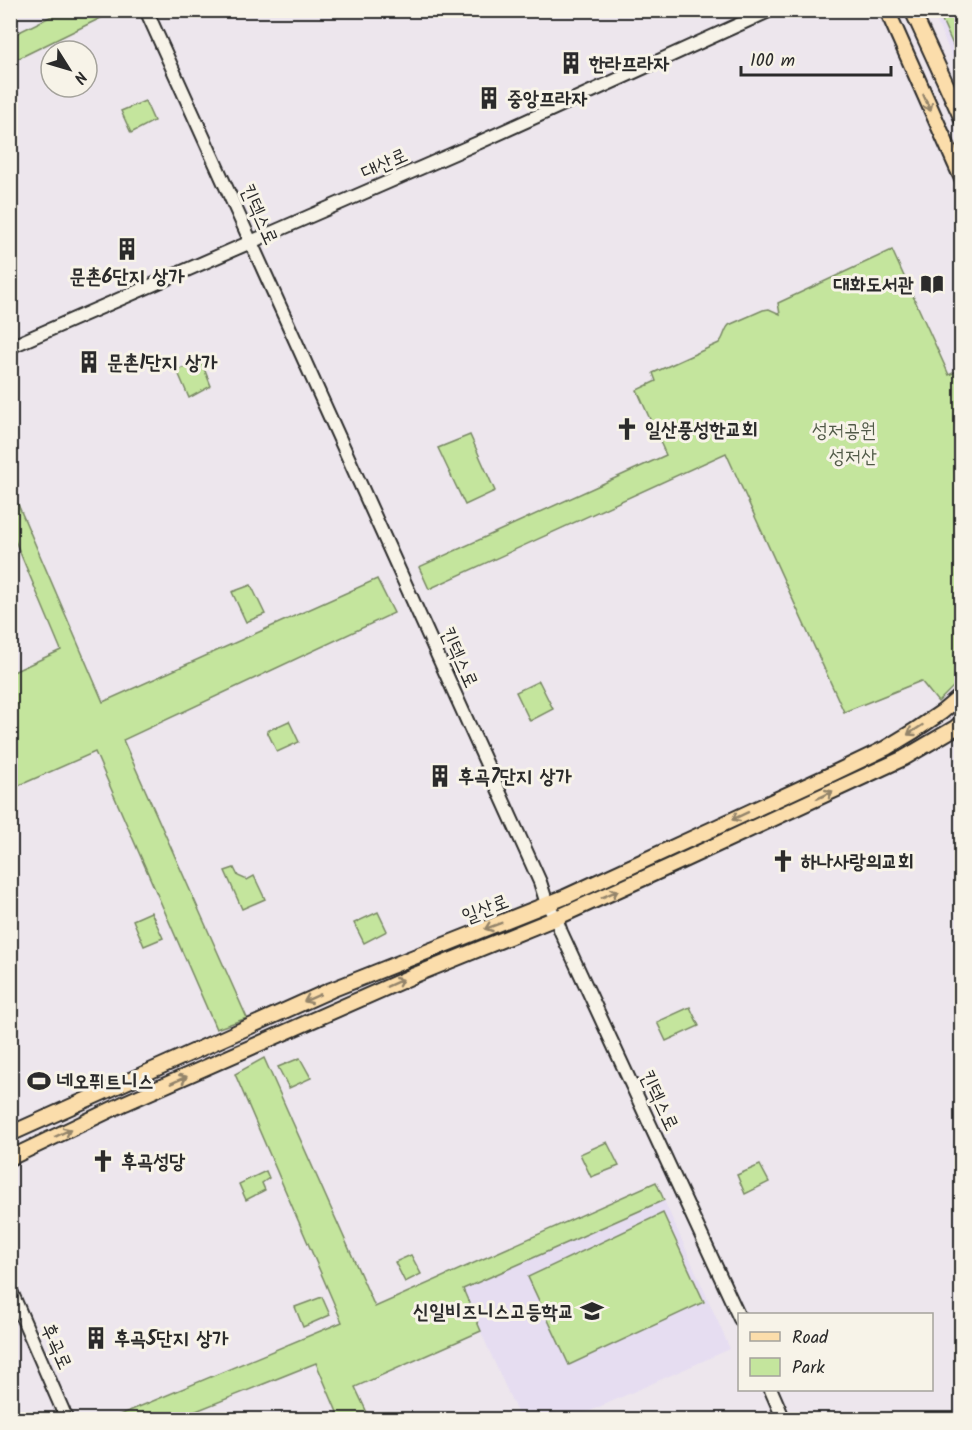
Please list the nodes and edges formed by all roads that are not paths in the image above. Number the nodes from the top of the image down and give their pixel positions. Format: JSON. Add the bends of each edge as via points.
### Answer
{"nodes":[{"id":1,"x":146,"y":10,"type":"edge"},
{"id":2,"x":771,"y":10,"type":"edge"},
{"id":3,"x":887,"y":10,"type":"edge"},
{"id":4,"x":912,"y":10,"type":"edge"},
{"id":5,"x":962,"y":119,"type":"edge"},
{"id":6,"x":962,"y":179,"type":"edge"},
{"id":7,"x":251,"y":242,"type":"junction"},
{"id":8,"x":10,"y":347,"type":"edge"},
{"id":9,"x":962,"y":695,"type":"edge"},
{"id":10,"x":962,"y":722,"type":"edge"},
{"id":11,"x":547,"y":904,"type":"junction"},
{"id":12,"x":556,"y":918,"type":"junction"},
{"id":13,"x":10,"y":1134,"type":"edge"},
{"id":14,"x":10,"y":1158,"type":"edge"},
{"id":15,"x":10,"y":1289,"type":"edge"},
{"id":16,"x":738,"y":1315,"type":"edge"},
{"id":17,"x":772,"y":1391,"type":"edge"},
{"id":18,"x":67,"y":1419,"type":"edge"},
{"id":19,"x":783,"y":1419,"type":"edge"}],
"edges":[{"from":1,"to":7,"type":"main road","name":"킨텍스로"},
{"from":2,"to":7,"type":"main road","name":"대산로"},
{"from":3,"to":6,"type":"main road","one_way":true},
{"from":4,"to":5,"type":"main road"},
{"from":7,"to":8,"type":"main road","name":"대산로"},
{"from":7,"to":11,"type":"main road","name":"킨텍스로"},
{"from":9,"to":11,"type":"main road","name":"일산로","one_way":true,"via":[[886,748]]},
{"from":12,"to":10,"type":"main road","name":"일산로","one_way":true,"via":[[904,758]]},
{"from":11,"to":12,"type":"main road","name":"킨텍스로"},
{"from":11,"to":13,"type":"main road","name":"일산로","one_way":true,"via":[[331,990]]},
{"from":14,"to":12,"type":"main road","name":"일산로","one_way":true,"via":[[404,979]]},
{"from":12,"to":16,"type":"main road","name":"킨텍스로"},
{"from":15,"to":18,"type":"main road","name":"후곡로"},
{"from":17,"to":19,"type":"main road"}]}
